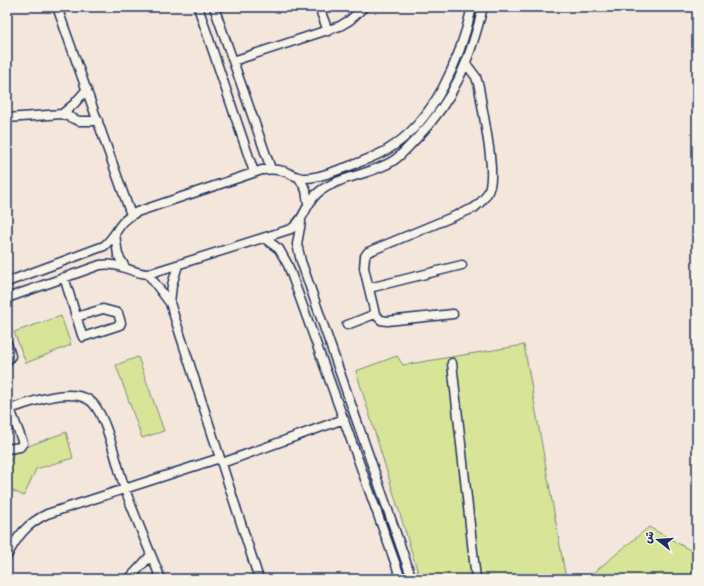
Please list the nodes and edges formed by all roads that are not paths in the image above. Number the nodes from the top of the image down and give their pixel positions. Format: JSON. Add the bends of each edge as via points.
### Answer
{"nodes":[{"id":1,"x":57,"y":7,"type":"edge"},
{"id":2,"x":198,"y":7,"type":"edge"},
{"id":3,"x":214,"y":7,"type":"edge"},
{"id":4,"x":320,"y":7,"type":"edge"},
{"id":5,"x":364,"y":7,"type":"edge"},
{"id":6,"x":472,"y":7,"type":"edge"},
{"id":7,"x":483,"y":7,"type":"edge"},
{"id":8,"x":328,"y":31,"type":"junction"},
{"id":9,"x":233,"y":61,"type":"junction"},
{"id":10,"x":466,"y":65,"type":"junction"},
{"id":11,"x":87,"y":89,"type":"junction"},
{"id":12,"x":62,"y":114,"type":"junction"},
{"id":13,"x":7,"y":118,"type":"edge"},
{"id":14,"x":98,"y":121,"type":"junction"},
{"id":15,"x":271,"y":169,"type":"junction"},
{"id":16,"x":254,"y":172,"type":"junction"},
{"id":17,"x":323,"y":175,"type":"junction"},
{"id":18,"x":299,"y":178,"type":"junction"},
{"id":19,"x":327,"y":187,"type":"junction"},
{"id":20,"x":308,"y":204,"type":"junction"},
{"id":21,"x":131,"y":215,"type":"junction"},
{"id":22,"x":302,"y":219,"type":"junction"},
{"id":23,"x":115,"y":234,"type":"junction"},
{"id":24,"x":264,"y":238,"type":"junction"},
{"id":25,"x":178,"y":265,"type":"junction"},
{"id":26,"x":462,"y":265,"type":"dead end"},
{"id":27,"x":125,"y":267,"type":"junction"},
{"id":28,"x":302,"y":267,"type":"junction"},
{"id":29,"x":290,"y":272,"type":"junction"},
{"id":30,"x":148,"y":274,"type":"junction"},
{"id":31,"x":64,"y":277,"type":"junction"},
{"id":32,"x":7,"y":282,"type":"edge"},
{"id":33,"x":369,"y":288,"type":"junction"},
{"id":34,"x":7,"y":298,"type":"edge"},
{"id":35,"x":170,"y":303,"type":"junction"},
{"id":36,"x":375,"y":314,"type":"junction"},
{"id":37,"x":453,"y":314,"type":"dead end"},
{"id":38,"x":76,"y":317,"type":"junction"},
{"id":39,"x":347,"y":325,"type":"dead end"},
{"id":40,"x":7,"y":343,"type":"edge"},
{"id":41,"x":7,"y":361,"type":"edge"},
{"id":42,"x":452,"y":363,"type":"dead end"},
{"id":43,"x":8,"y":410,"type":"edge"},
{"id":44,"x":344,"y":419,"type":"junction"},
{"id":45,"x":7,"y":449,"type":"edge"},
{"id":46,"x":221,"y":460,"type":"junction"},
{"id":47,"x":125,"y":490,"type":"junction"},
{"id":48,"x":151,"y":555,"type":"junction"},
{"id":49,"x":7,"y":556,"type":"edge"},
{"id":50,"x":398,"y":570,"type":"junction"},
{"id":51,"x":129,"y":579,"type":"edge"},
{"id":52,"x":161,"y":579,"type":"edge"},
{"id":53,"x":259,"y":579,"type":"edge"},
{"id":54,"x":392,"y":579,"type":"edge"},
{"id":55,"x":401,"y":579,"type":"edge"},
{"id":56,"x":412,"y":579,"type":"edge"},
{"id":57,"x":476,"y":579,"type":"edge"}],
"edges":[{"from":1,"to":11,"type":"street"},
{"from":2,"to":16,"type":"street"},
{"from":3,"to":9,"type":"street"},
{"from":4,"to":8,"type":"street"},
{"from":5,"to":8,"type":"street","via":[[350,20]]},
{"from":6,"to":17,"type":"street","via":[[454,66],[418,121],[387,150]]},
{"from":7,"to":10,"type":"street"},
{"from":8,"to":9,"type":"street"},
{"from":9,"to":15,"type":"street"},
{"from":10,"to":19,"type":"street","via":[[439,113],[404,152],[381,167]]},
{"from":10,"to":33,"type":"street","via":[[476,77],[479,87],[491,174],[487,195],[474,208],[368,252],[364,262]]},
{"from":11,"to":12,"type":"street"},
{"from":11,"to":14,"type":"street"},
{"from":12,"to":13,"type":"street"},
{"from":12,"to":14,"type":"street","via":[[79,120]]},
{"from":14,"to":21,"type":"street"},
{"from":15,"to":16,"type":"street"},
{"from":15,"to":18,"type":"street"},
{"from":16,"to":21,"type":"street"},
{"from":17,"to":18,"type":"street"},
{"from":17,"to":19,"type":"street","via":[[320,181]]},
{"from":18,"to":20,"type":"street","via":[[306,190]]},
{"from":19,"to":20,"type":"street"},
{"from":20,"to":22,"type":"street"},
{"from":21,"to":23,"type":"street","via":[[120,223]]},
{"from":22,"to":24,"type":"street","via":[[291,229]]},
{"from":22,"to":28,"type":"street","via":[[297,244]]},
{"from":23,"to":27,"type":"street","via":[[118,255]]},
{"from":23,"to":32,"type":"street","via":[[97,250]]},
{"from":24,"to":25,"type":"street"},
{"from":24,"to":29,"type":"street","via":[[279,249]]},
{"from":25,"to":30,"type":"street"},
{"from":25,"to":35,"type":"street"},
{"from":26,"to":33,"type":"street"},
{"from":27,"to":30,"type":"street"},
{"from":27,"to":31,"type":"street","via":[[116,264],[100,265]]},
{"from":28,"to":29,"type":"street"},
{"from":28,"to":56,"type":"street"},
{"from":29,"to":44,"type":"street"},
{"from":30,"to":35,"type":"street"},
{"from":31,"to":34,"type":"street"},
{"from":31,"to":38,"type":"street"},
{"from":33,"to":36,"type":"street"},
{"from":35,"to":46,"type":"street"},
{"from":36,"to":37,"type":"street","via":[[381,320],[387,321]]},
{"from":36,"to":39,"type":"street"},
{"from":38,"to":38,"type":"street","via":[[84,337],[122,323],[118,313],[104,309]]},
{"from":40,"to":41,"type":"street","via":[[11,356]]},
{"from":42,"to":57,"type":"street"},
{"from":43,"to":45,"type":"street","via":[[23,443],[20,447]]},
{"from":43,"to":47,"type":"street","via":[[57,396],[76,395],[88,399],[102,418]]},
{"from":44,"to":46,"type":"street"},
{"from":44,"to":50,"type":"street"},
{"from":46,"to":47,"type":"street"},
{"from":46,"to":53,"type":"street"},
{"from":47,"to":48,"type":"street"},
{"from":47,"to":49,"type":"street","via":[[34,520],[23,530]]},
{"from":48,"to":51,"type":"street"},
{"from":48,"to":52,"type":"street"},
{"from":50,"to":54,"type":"street"},
{"from":50,"to":55,"type":"street"}]}
